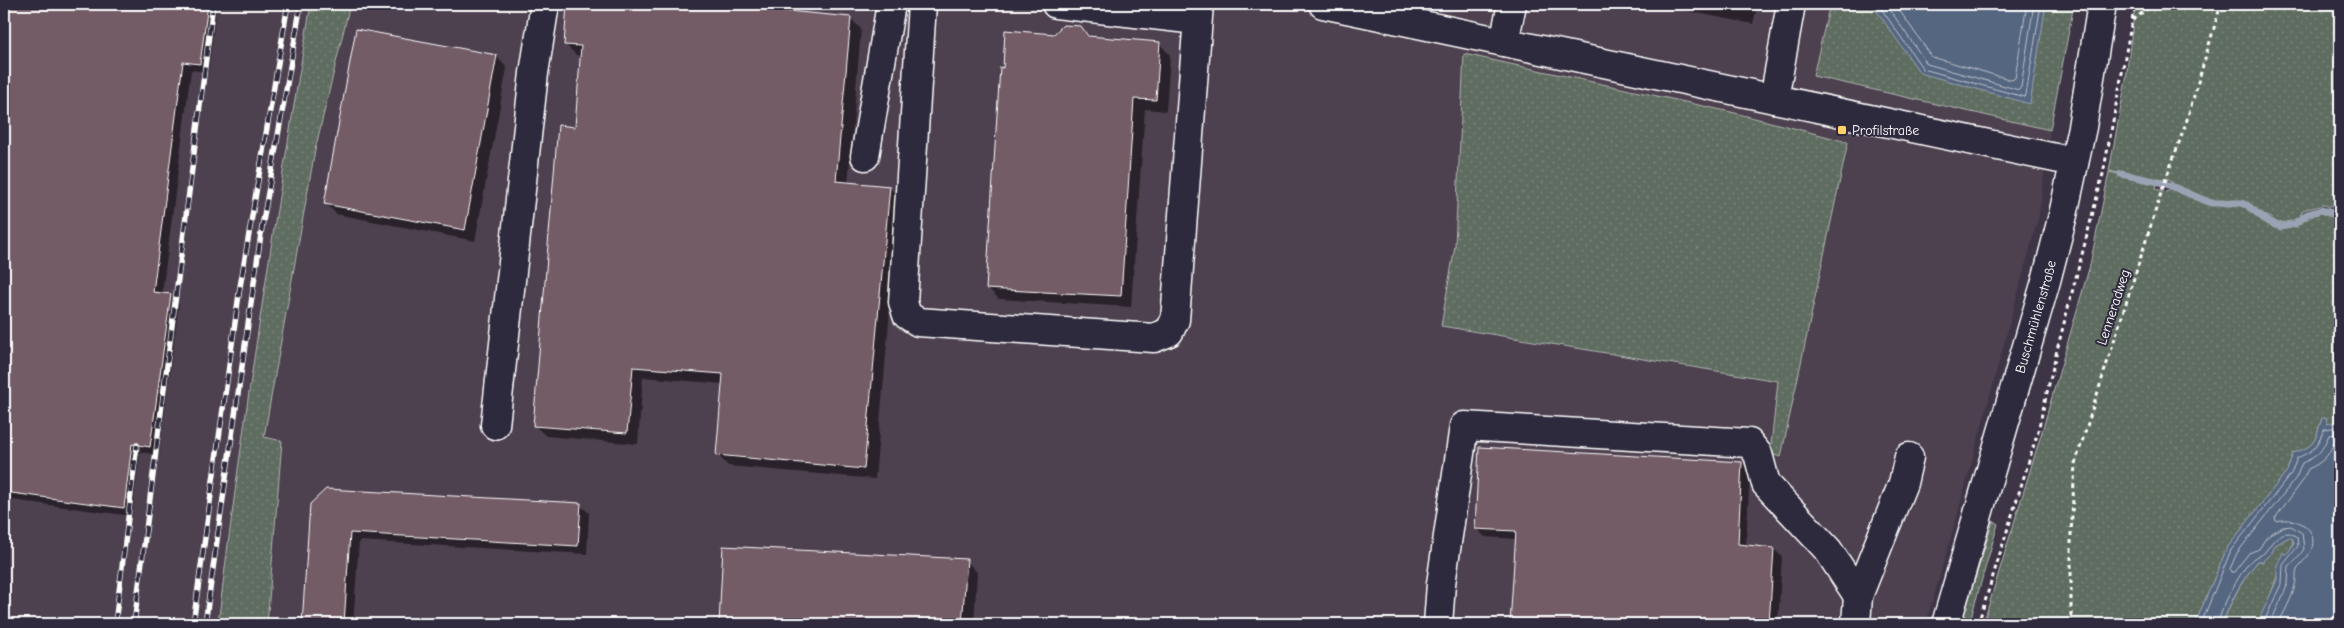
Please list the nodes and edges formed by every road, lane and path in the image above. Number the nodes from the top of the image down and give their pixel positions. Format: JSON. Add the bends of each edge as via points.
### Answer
{"nodes":[{"id":1,"x":545,"y":4,"type":"edge"},
{"id":2,"x":891,"y":4,"type":"edge"},
{"id":3,"x":922,"y":4,"type":"edge"},
{"id":4,"x":1056,"y":4,"type":"edge"},
{"id":5,"x":1512,"y":4,"type":"edge"},
{"id":6,"x":1791,"y":4,"type":"edge"},
{"id":7,"x":2102,"y":4,"type":"edge"},
{"id":8,"x":2134,"y":4,"type":"edge"},
{"id":9,"x":2150,"y":4,"type":"edge"},
{"id":10,"x":2221,"y":4,"type":"edge"},
{"id":11,"x":1332,"y":5,"type":"edge"},
{"id":12,"x":1198,"y":12,"type":"edge"},
{"id":13,"x":2132,"y":21,"type":"junction"},
{"id":14,"x":1504,"y":42,"type":"junction"},
{"id":15,"x":1774,"y":99,"type":"junction"},
{"id":16,"x":865,"y":156,"type":"dead end"},
{"id":17,"x":2074,"y":162,"type":"junction"},
{"id":18,"x":495,"y":425,"type":"dead end"},
{"id":19,"x":1909,"y":457,"type":"dead end"},
{"id":20,"x":1858,"y":596,"type":"junction"},
{"id":21,"x":1438,"y":624,"type":"edge"},
{"id":22,"x":1856,"y":624,"type":"edge"},
{"id":23,"x":1946,"y":624,"type":"edge"},
{"id":24,"x":1978,"y":624,"type":"edge"},
{"id":25,"x":2071,"y":624,"type":"edge"}],
"edges":[{"from":1,"to":18,"type":"street","via":[[534,73]]},
{"from":2,"to":16,"type":"street"},
{"from":3,"to":12,"type":"street","via":[[903,302],[907,315],[918,322],[1154,338],[1169,332],[1175,320]]},
{"from":4,"to":12,"type":"street"},
{"from":5,"to":14,"type":"street"},
{"from":6,"to":15,"type":"street"},
{"from":7,"to":17,"type":"street","name":"Buschmühlenstraße"},
{"from":8,"to":13,"type":"path"},
{"from":9,"to":13,"type":"path"},
{"from":10,"to":25,"type":"path","name":"Lenneradweg","via":[[2075,464]]},
{"from":11,"to":14,"type":"street"},
{"from":13,"to":24,"type":"path","via":[[2103,174],[2054,349],[2037,435]]},
{"from":14,"to":15,"type":"street"},
{"from":15,"to":17,"type":"street"},
{"from":17,"to":23,"type":"street","name":"Buschmühlenstraße","via":[[2046,280]]},
{"from":19,"to":20,"type":"street"},
{"from":20,"to":21,"type":"street","via":[[1828,550],[1766,484],[1758,454],[1749,443],[1464,426]]},
{"from":20,"to":22,"type":"street"}]}
